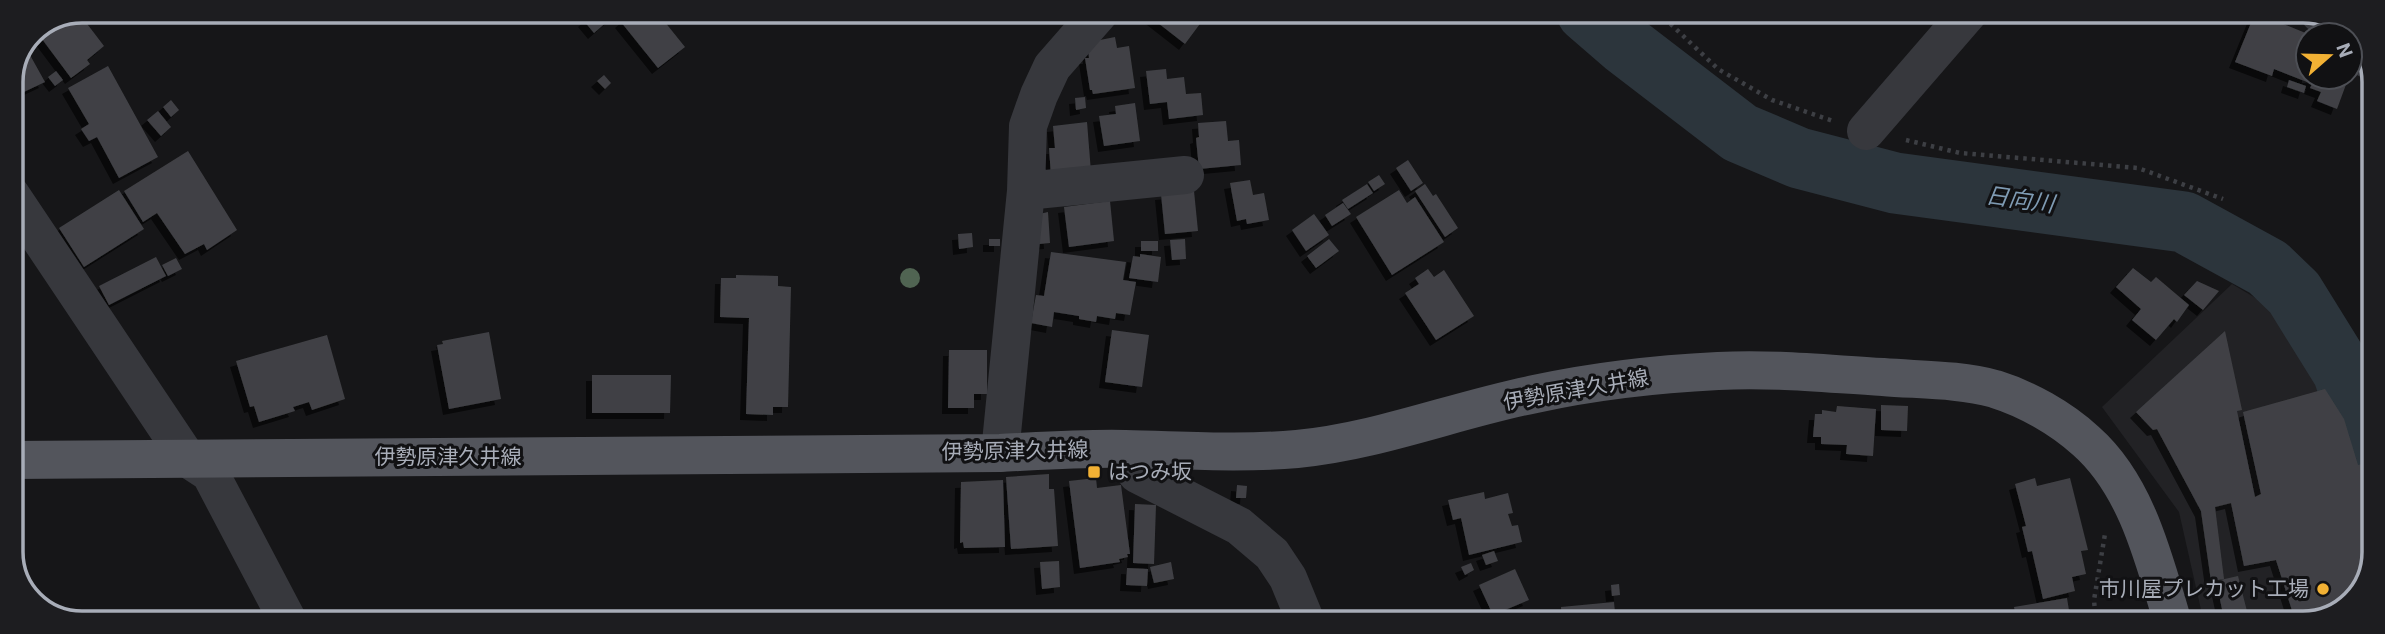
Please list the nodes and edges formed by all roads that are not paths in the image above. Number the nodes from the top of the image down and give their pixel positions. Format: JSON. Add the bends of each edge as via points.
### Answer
{"nodes":[{"id":1,"x":1090,"y":23,"type":"edge"},
{"id":2,"x":1959,"y":23,"type":"edge"},
{"id":3,"x":1866,"y":131,"type":"road end"},
{"id":4,"x":1165,"y":167,"type":"dead end"},
{"id":5,"x":1026,"y":191,"type":"junction"},
{"id":6,"x":23,"y":214,"type":"edge"},
{"id":7,"x":1120,"y":449,"type":"junction"},
{"id":8,"x":1000,"y":453,"type":"junction"},
{"id":9,"x":187,"y":458,"type":"junction"},
{"id":10,"x":23,"y":460,"type":"edge"},
{"id":11,"x":283,"y":611,"type":"edge"},
{"id":12,"x":1301,"y":611,"type":"edge"},
{"id":13,"x":2169,"y":611,"type":"edge"}],
"edges":[{"from":1,"to":5,"type":"street","via":[[1052,67],[1038,95],[1028,126]]},
{"from":2,"to":3,"type":"street"},
{"from":4,"to":5,"type":"street"},
{"from":5,"to":8,"type":"street"},
{"from":6,"to":9,"type":"street"},
{"from":7,"to":8,"type":"main road","name":"伊勢原津久井線"},
{"from":7,"to":12,"type":"street","via":[[1137,474],[1239,526],[1272,554]]},
{"from":7,"to":13,"type":"main road","name":"伊勢原津久井線","via":[[1297,449],[1369,437],[1534,394],[1649,376],[1808,372],[1957,383],[1993,389],[2027,402],[2087,442],[2129,499]]},
{"from":8,"to":9,"type":"main road","name":"伊勢原津久井線"},
{"from":9,"to":10,"type":"main road","name":"伊勢原津久井線"},
{"from":9,"to":11,"type":"street","via":[[210,473]]}]}
